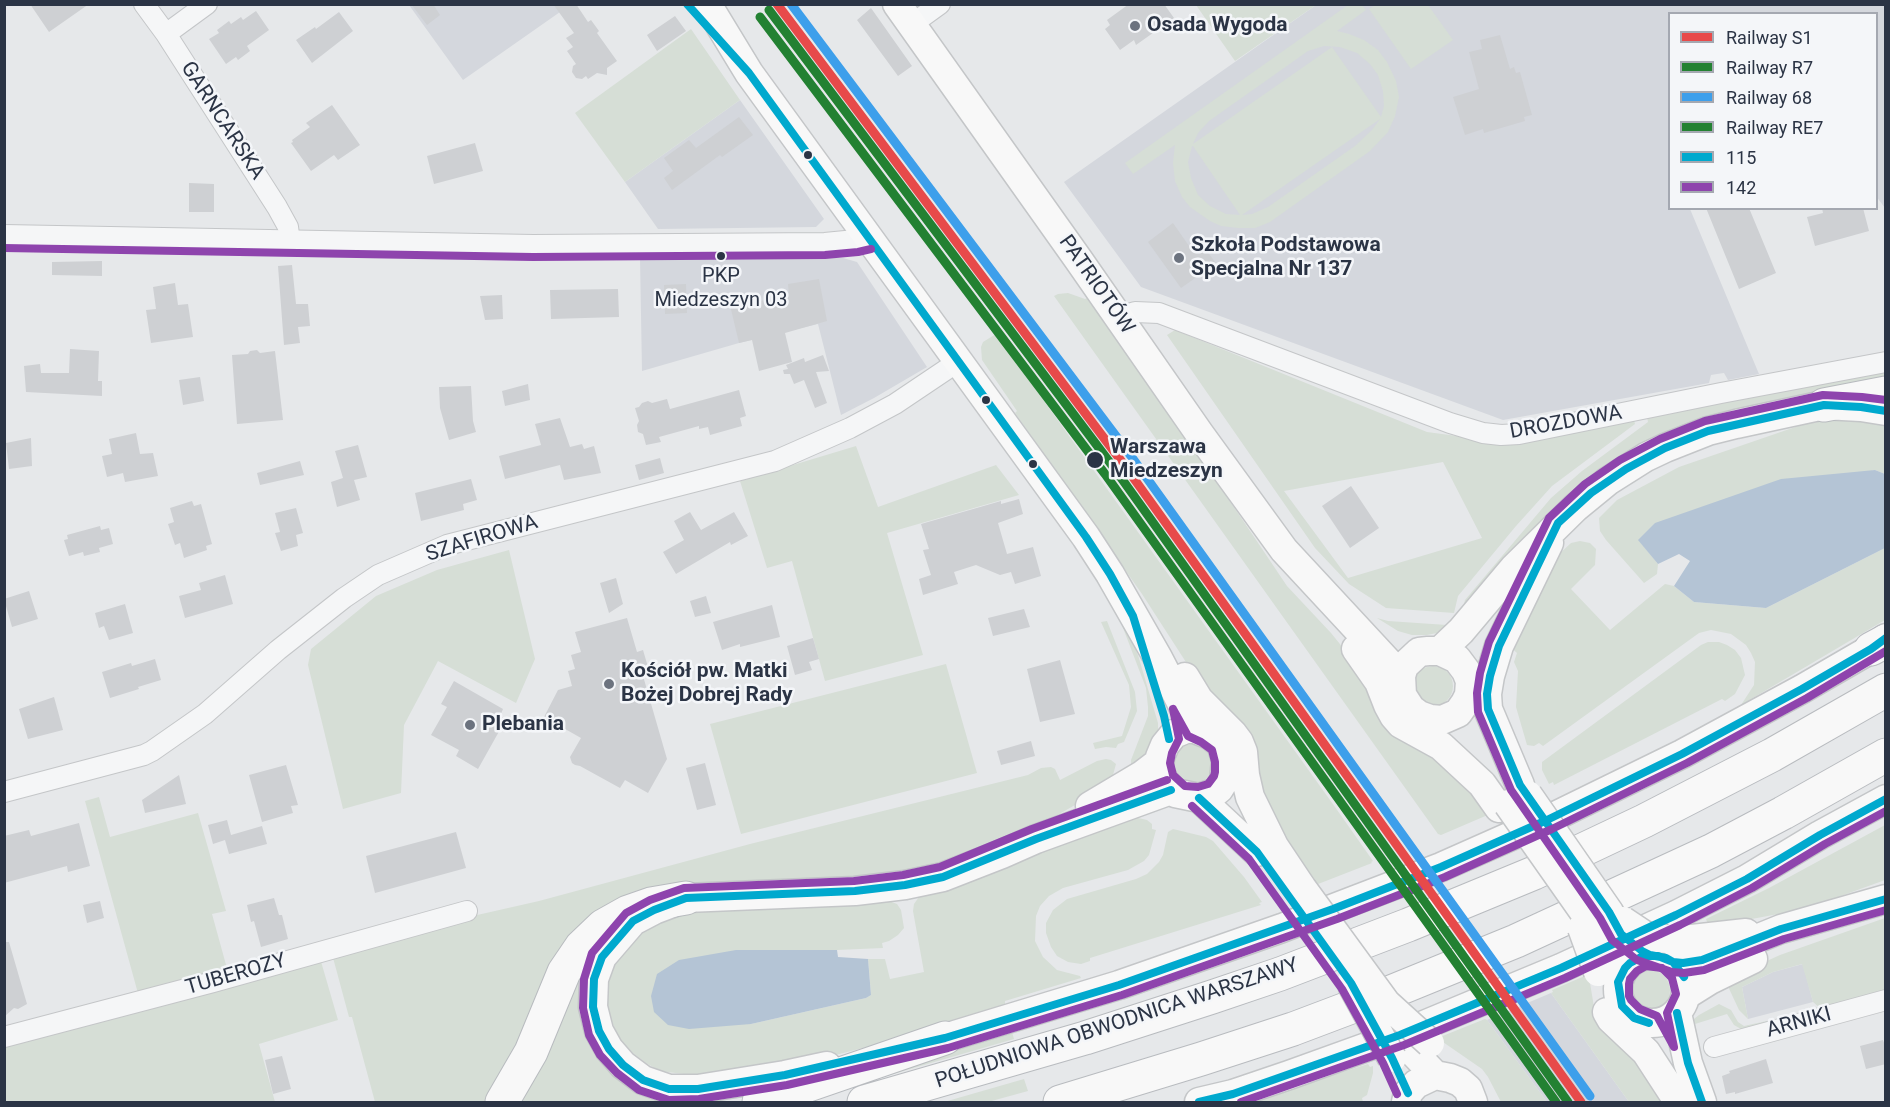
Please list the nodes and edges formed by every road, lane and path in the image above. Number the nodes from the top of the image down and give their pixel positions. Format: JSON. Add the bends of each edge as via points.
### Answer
{"nodes":[{"id":1,"x":144,"y":4,"type":"edge"},
{"id":2,"x":207,"y":4,"type":"edge"},
{"id":3,"x":687,"y":4,"type":"edge"},
{"id":4,"x":707,"y":4,"type":"edge"},
{"id":5,"x":940,"y":4,"type":"edge"},
{"id":6,"x":904,"y":15,"type":"edge"},
{"id":7,"x":166,"y":34,"type":"junction"},
{"id":8,"x":749,"y":73,"type":"junction"},
{"id":9,"x":4,"y":237,"type":"edge"},
{"id":10,"x":868,"y":239,"type":"junction"},
{"id":11,"x":290,"y":242,"type":"junction"},
{"id":12,"x":1120,"y":319,"type":"junction"},
{"id":13,"x":959,"y":361,"type":"junction"},
{"id":14,"x":1886,"y":363,"type":"edge"},
{"id":15,"x":1886,"y":393,"type":"edge"},
{"id":16,"x":1824,"y":405,"type":"junction"},
{"id":17,"x":1886,"y":411,"type":"edge"},
{"id":18,"x":1553,"y":535,"type":"junction"},
{"id":19,"x":1295,"y":564,"type":"junction"},
{"id":20,"x":1133,"y":616,"type":"junction"},
{"id":21,"x":1881,"y":643,"type":"edge"},
{"id":22,"x":1430,"y":652,"type":"junction"},
{"id":23,"x":1466,"y":671,"type":"junction"},
{"id":24,"x":1401,"y":676,"type":"junction"},
{"id":25,"x":1886,"y":690,"type":"edge"},
{"id":26,"x":1465,"y":704,"type":"junction"},
{"id":27,"x":1442,"y":720,"type":"junction"},
{"id":28,"x":1195,"y":729,"type":"junction"},
{"id":29,"x":1164,"y":751,"type":"junction"},
{"id":30,"x":1886,"y":755,"type":"edge"},
{"id":31,"x":1224,"y":781,"type":"junction"},
{"id":32,"x":1171,"y":790,"type":"junction"},
{"id":33,"x":4,"y":792,"type":"edge"},
{"id":34,"x":1199,"y":798,"type":"junction"},
{"id":35,"x":1514,"y":798,"type":"junction"},
{"id":36,"x":1886,"y":799,"type":"edge"},
{"id":37,"x":1036,"y":839,"type":"junction"},
{"id":38,"x":1257,"y":852,"type":"junction"},
{"id":39,"x":1294,"y":891,"type":"junction"},
{"id":40,"x":686,"y":898,"type":"junction"},
{"id":41,"x":1886,"y":900,"type":"edge"},
{"id":42,"x":467,"y":911,"type":"dead end"},
{"id":43,"x":1639,"y":960,"type":"junction"},
{"id":44,"x":1886,"y":1000,"type":"edge"},
{"id":45,"x":1681,"y":1004,"type":"junction"},
{"id":46,"x":1649,"y":1023,"type":"junction"},
{"id":47,"x":4,"y":1037,"type":"edge"},
{"id":48,"x":945,"y":1038,"type":"junction"},
{"id":49,"x":1713,"y":1047,"type":"dead end"},
{"id":50,"x":1411,"y":1051,"type":"junction"},
{"id":51,"x":1435,"y":1075,"type":"junction"},
{"id":52,"x":1406,"y":1100,"type":"edge"},
{"id":53,"x":502,"y":1102,"type":"edge"},
{"id":54,"x":759,"y":1102,"type":"edge"},
{"id":55,"x":864,"y":1102,"type":"edge"},
{"id":56,"x":1060,"y":1102,"type":"edge"},
{"id":57,"x":1199,"y":1102,"type":"edge"},
{"id":58,"x":1473,"y":1102,"type":"edge"},
{"id":59,"x":1492,"y":1102,"type":"edge"},
{"id":60,"x":1681,"y":1102,"type":"edge"},
{"id":61,"x":1694,"y":1102,"type":"edge"},
{"id":62,"x":1702,"y":1102,"type":"edge"}],
"edges":[{"from":1,"to":7,"type":"street","name":"GARNCARSKA"},
{"from":2,"to":7,"type":"street"},
{"from":3,"to":8,"type":"main road"},
{"from":4,"to":8,"type":"main road"},
{"from":5,"to":6,"type":"street"},
{"from":6,"to":12,"type":"main road","name":"PATRIOTÓW"},
{"from":7,"to":11,"type":"street","name":"GARNCARSKA","via":[[277,207],[288,227]]},
{"from":8,"to":10,"type":"main road"},
{"from":9,"to":11,"type":"street"},
{"from":10,"to":11,"type":"street","via":[[836,245],[752,246]]},
{"from":10,"to":13,"type":"main road"},
{"from":12,"to":14,"type":"street","name":"DROZDOWA","via":[[1135,312],[1159,314],[1450,423],[1501,435]]},
{"from":12,"to":19,"type":"main road","name":"PATRIOTÓW"},
{"from":13,"to":20,"type":"main road","via":[[1086,537]]},
{"from":13,"to":33,"type":"street","name":"SZAFIROWA","via":[[895,404],[775,461],[447,545],[378,575],[278,650],[205,714],[152,751]]},
{"from":15,"to":16,"type":"highway"},
{"from":16,"to":17,"type":"main road"},
{"from":16,"to":18,"type":"main road","via":[[1708,431],[1665,448],[1591,493]]},
{"from":18,"to":22,"type":"main road","via":[[1514,568],[1461,631]]},
{"from":18,"to":23,"type":"main road","via":[[1499,610]]},
{"from":18,"to":35,"type":"main road","via":[[1499,646],[1487,694]]},
{"from":19,"to":22,"type":"main road","name":"PATRIOTÓW","via":[[1378,628]]},
{"from":19,"to":24,"type":"main road","name":"PATRIOTÓW"},
{"from":19,"to":35,"type":"main road","via":[[1372,671],[1401,724],[1441,746],[1482,784]]},
{"from":20,"to":28,"type":"main road"},
{"from":20,"to":29,"type":"main road","via":[[1164,716]]},
{"from":20,"to":39,"type":"main road","via":[[1173,658],[1199,700],[1239,742],[1250,796]]},
{"from":21,"to":48,"type":"main road","via":[[1682,754],[1441,867],[1119,985]]},
{"from":22,"to":23,"type":"main road","via":[[1457,659]]},
{"from":22,"to":24,"type":"main road","via":[[1407,661]]},
{"from":23,"to":26,"type":"main road","via":[[1470,688]]},
{"from":24,"to":27,"type":"main road","via":[[1402,695],[1411,710]]},
{"from":25,"to":55,"type":"highway","name":"POŁUDNIOWA OBWODNICA WARSZAWY","via":[[1653,816],[1534,873],[1408,925],[1202,1000]]},
{"from":26,"to":27,"type":"main road"},
{"from":26,"to":35,"type":"main road"},
{"from":27,"to":35,"type":"main road"},
{"from":28,"to":29,"type":"main road","via":[[1179,731]]},
{"from":28,"to":31,"type":"main road","via":[[1221,744],[1226,760]]},
{"from":29,"to":32,"type":"main road","via":[[1161,775]]},
{"from":29,"to":37,"type":"main road","via":[[1142,775]]},
{"from":30,"to":56,"type":"highway","via":[[1710,851],[1516,941],[1293,1029]]},
{"from":31,"to":34,"type":"main road","via":[[1214,793]]},
{"from":31,"to":38,"type":"main road"},
{"from":32,"to":34,"type":"main road"},
{"from":32,"to":37,"type":"main road"},
{"from":34,"to":38,"type":"main road"},
{"from":35,"to":43,"type":"main road","bridge":true,"via":[[1609,912]]},
{"from":35,"to":43,"type":"main road","bridge":true,"via":[[1602,936]]},
{"from":36,"to":57,"type":"main road","via":[[1747,879],[1531,981],[1289,1076]]},
{"from":37,"to":40,"type":"main road","via":[[943,877],[905,885],[855,891]]},
{"from":38,"to":39,"type":"main road"},
{"from":39,"to":50,"type":"main road","bridge":true,"via":[[1351,983]]},
{"from":39,"to":50,"type":"main road","bridge":true,"via":[[1386,1003]]},
{"from":40,"to":48,"type":"main road","via":[[633,921],[602,957],[594,979],[593,1007],[599,1031],[623,1065],[643,1080],[669,1089],[721,1087]]},
{"from":40,"to":53,"type":"highway","via":[[628,912],[603,926],[581,947],[564,972],[531,1052]]},
{"from":41,"to":43,"type":"main road","via":[[1781,929],[1683,940]]},
{"from":41,"to":45,"type":"main road","via":[[1700,985]]},
{"from":42,"to":47,"type":"street","name":"TUBEROZY"},
{"from":43,"to":45,"type":"main road","via":[[1678,967],[1685,980]]},
{"from":43,"to":46,"type":"main road","via":[[1618,990],[1622,1006],[1634,1018]]},
{"from":43,"to":60,"type":"main road","via":[[1602,999],[1611,1019],[1646,1052]]},
{"from":44,"to":49,"type":"street","name":"ARNIKI"},
{"from":45,"to":46,"type":"main road","via":[[1669,1019]]},
{"from":45,"to":62,"type":"main road","via":[[1688,1063]]},
{"from":46,"to":61,"type":"main road"},
{"from":48,"to":54,"type":"highway"},
{"from":50,"to":51,"type":"main road"},
{"from":50,"to":52,"type":"main road"},
{"from":50,"to":59,"type":"main road","via":[[1449,1059],[1475,1072]]},
{"from":51,"to":52,"type":"main road","via":[[1424,1079]]},
{"from":51,"to":58,"type":"main road","via":[[1460,1082]]}]}
